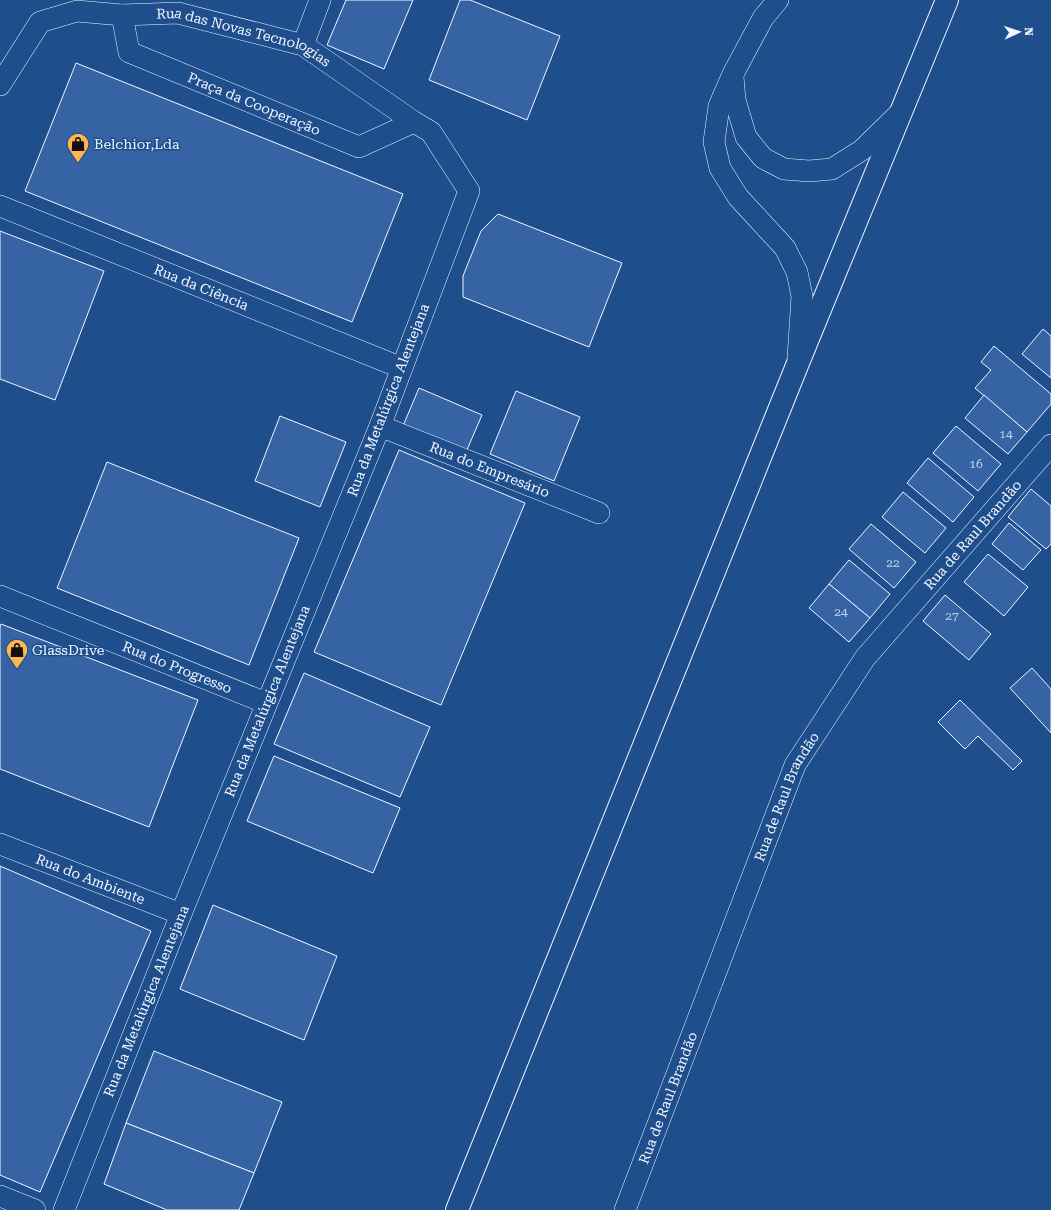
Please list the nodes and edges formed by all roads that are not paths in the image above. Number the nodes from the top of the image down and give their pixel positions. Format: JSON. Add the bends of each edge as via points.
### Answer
{"nodes":[{"id":1,"x":320,"y":0,"type":"edge"},
{"id":2,"x":778,"y":0,"type":"edge"},
{"id":3,"x":947,"y":0,"type":"edge"},
{"id":4,"x":76,"y":5,"type":"edge"},
{"id":5,"x":122,"y":15,"type":"junction"},
{"id":6,"x":303,"y":45,"type":"junction"},
{"id":7,"x":733,"y":74,"type":"junction"},
{"id":8,"x":0,"y":85,"type":"edge"},
{"id":9,"x":901,"y":112,"type":"junction"},
{"id":10,"x":414,"y":122,"type":"junction"},
{"id":11,"x":469,"y":191,"type":"joint"},
{"id":12,"x":0,"y":206,"type":"edge"},
{"id":13,"x":798,"y":363,"type":"junction"},
{"id":14,"x":402,"y":368,"type":"junction"},
{"id":15,"x":380,"y":426,"type":"junction"},
{"id":16,"x":1051,"y":445,"type":"edge"},
{"id":17,"x":599,"y":513,"type":"dead end"},
{"id":18,"x":0,"y":596,"type":"edge"},
{"id":19,"x":266,"y":703,"type":"junction"},
{"id":20,"x":0,"y":844,"type":"edge"},
{"id":21,"x":181,"y":914,"type":"junction"},
{"id":22,"x":0,"y":1196,"type":"edge"},
{"id":23,"x":35,"y":1210,"type":"edge"},
{"id":24,"x":64,"y":1210,"type":"edge"},
{"id":25,"x":457,"y":1210,"type":"edge"},
{"id":26,"x":625,"y":1210,"type":"edge"}],
"edges":[{"from":1,"to":6,"type":"street"},
{"from":2,"to":7,"type":"street","via":[[763,18]]},
{"from":3,"to":9,"type":"main road"},
{"from":4,"to":5,"type":"street","name":"Rua das Novas Tecnologias"},
{"from":4,"to":8,"type":"street","name":"Rua das Novas Tecnologias","via":[[40,22]]},
{"from":5,"to":6,"type":"street","name":"Rua das Novas Tecnologias","via":[[178,13]]},
{"from":5,"to":10,"type":"street","name":"Praça da Cooperação","via":[[129,52],[359,147]]},
{"from":6,"to":10,"type":"street","name":"Rua das Novas Tecnologias"},
{"from":7,"to":9,"type":"street","via":[[735,100],[746,137],[763,158],[784,169],[809,172],[832,169],[862,150]]},
{"from":7,"to":13,"type":"street","via":[[719,106],[714,142],[720,168],[738,197],[785,248],[797,272],[802,296]]},
{"from":9,"to":13,"type":"main road"},
{"from":10,"to":11,"type":"street","name":"Rua das Novas Tecnologias","via":[[431,132]]},
{"from":11,"to":14,"type":"street","name":"Rua da Metalúrgica Alentejana"},
{"from":12,"to":14,"type":"street","name":"Rua da Ciência"},
{"from":13,"to":25,"type":"main road"},
{"from":14,"to":15,"type":"street","name":"Rua da Metalúrgica Alentejana"},
{"from":15,"to":17,"type":"street","name":"Rua do Empresário"},
{"from":15,"to":19,"type":"street","name":"Rua da Metalúrgica Alentejana"},
{"from":16,"to":26,"type":"street","name":"Rua de Raul Brandão","via":[[866,658],[795,765]]},
{"from":18,"to":19,"type":"street","name":"Rua do Progresso"},
{"from":19,"to":21,"type":"street","name":"Rua da Metalúrgica Alentejana"},
{"from":20,"to":21,"type":"street","name":"Rua do Ambiente"},
{"from":21,"to":24,"type":"street","name":"Rua da Metalúrgica Alentejana"},
{"from":22,"to":23,"type":"street"}]}
